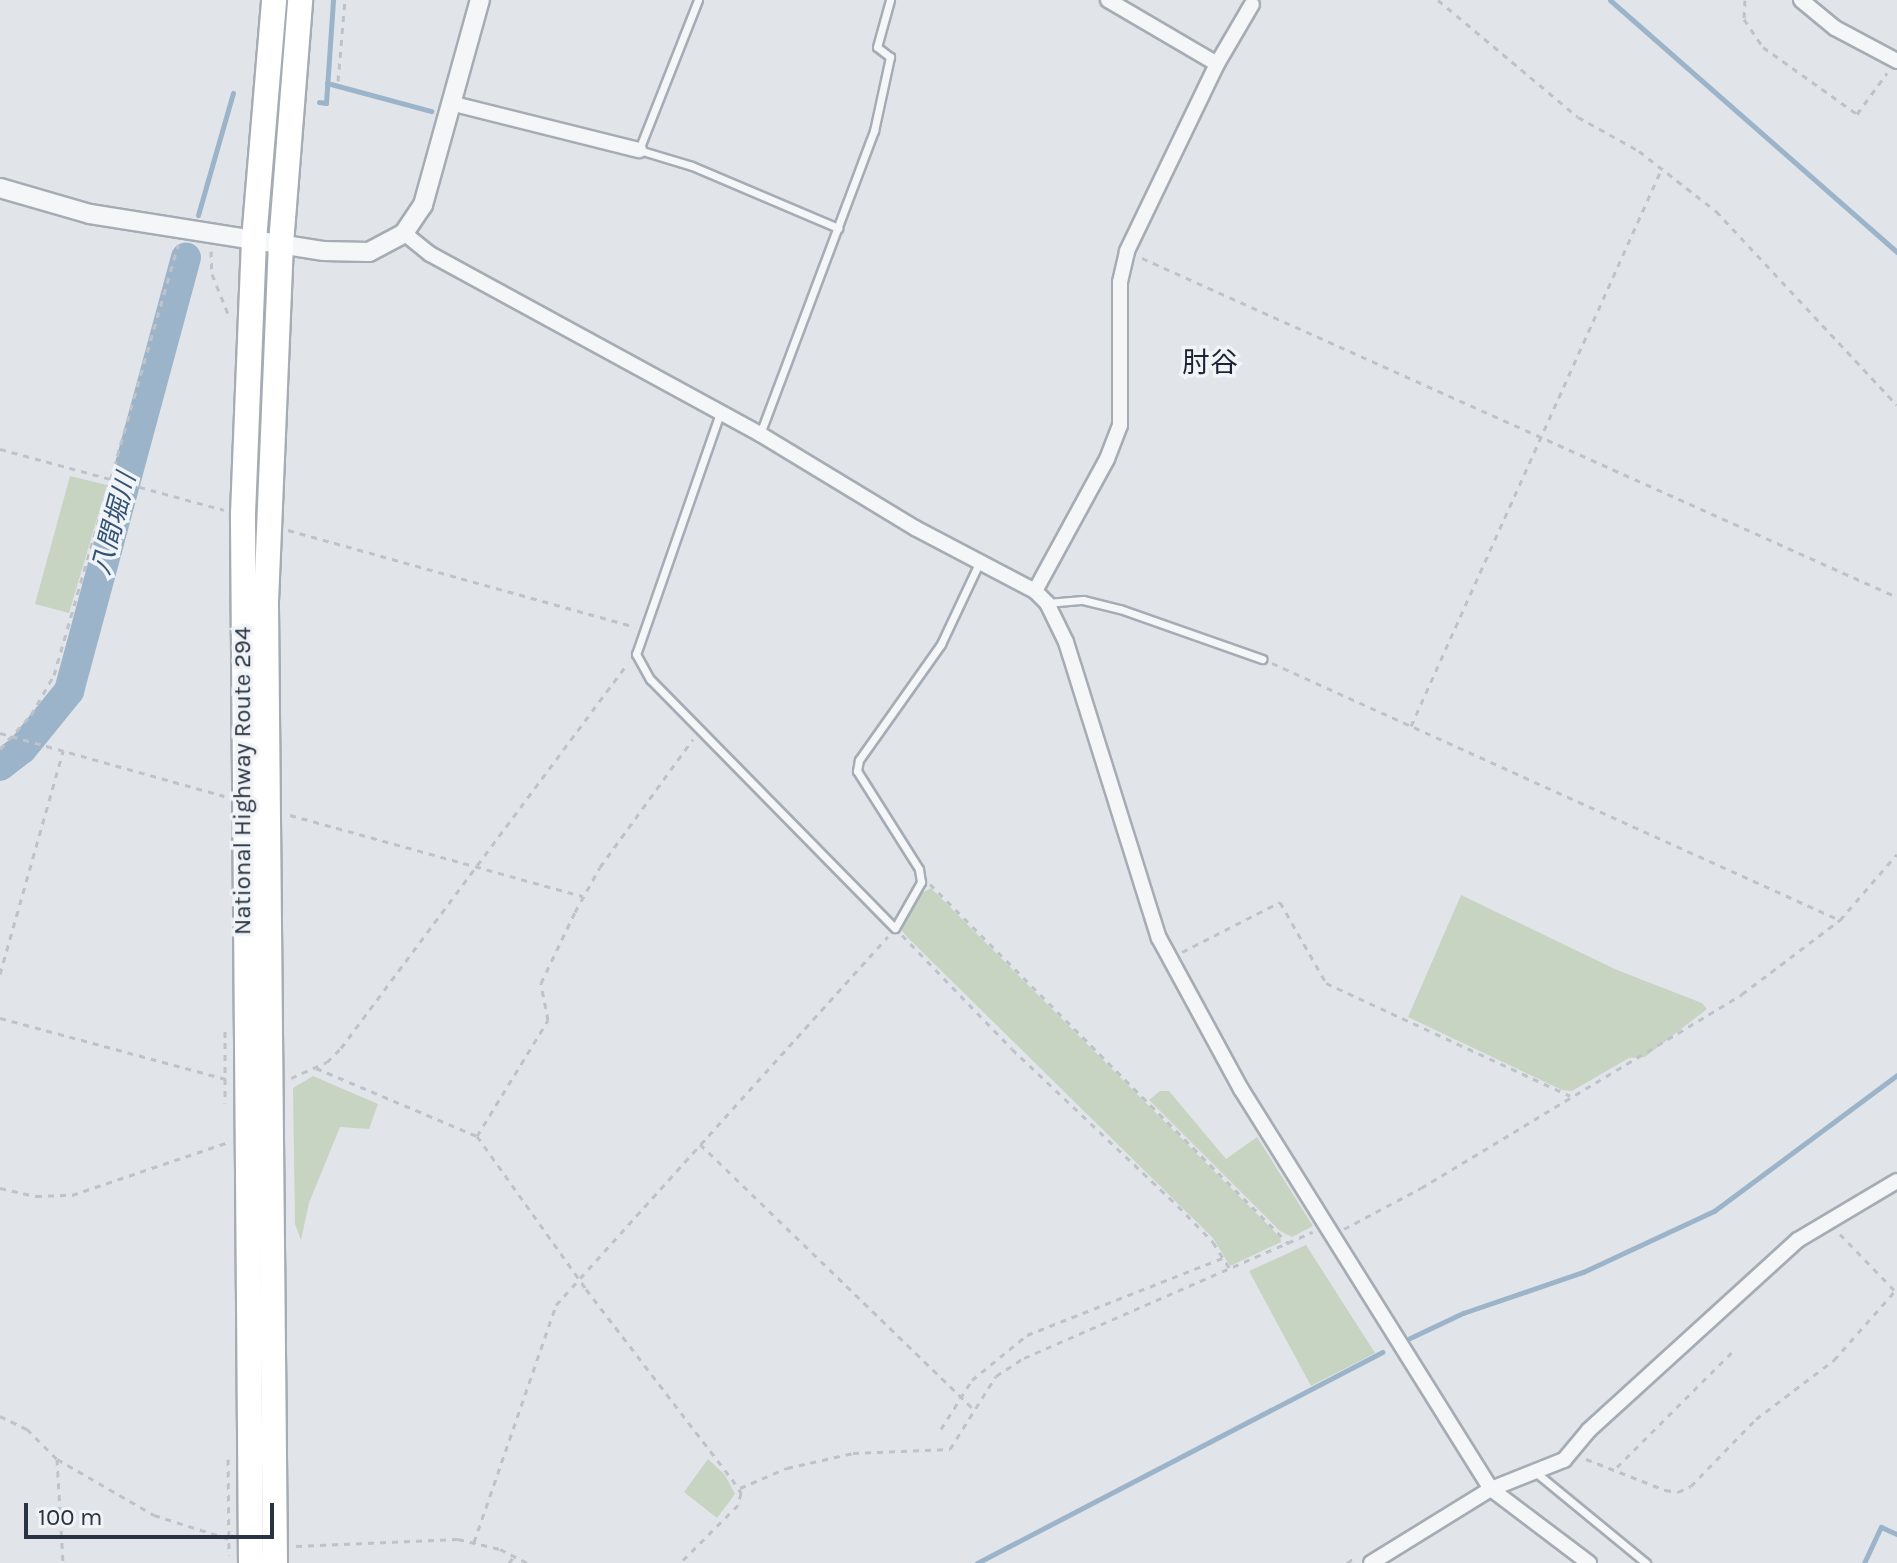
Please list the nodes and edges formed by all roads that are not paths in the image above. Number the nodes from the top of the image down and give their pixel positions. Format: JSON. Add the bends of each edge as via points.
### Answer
{"nodes":[{"id":1,"x":274,"y":0,"type":"edge"},
{"id":2,"x":300,"y":0,"type":"edge"},
{"id":3,"x":480,"y":0,"type":"edge"},
{"id":4,"x":698,"y":0,"type":"edge"},
{"id":5,"x":890,"y":0,"type":"edge"},
{"id":6,"x":1108,"y":0,"type":"edge"},
{"id":7,"x":1801,"y":0,"type":"edge"},
{"id":8,"x":1252,"y":4,"type":"dead end"},
{"id":9,"x":1896,"y":60,"type":"edge"},
{"id":10,"x":1217,"y":64,"type":"junction"},
{"id":11,"x":450,"y":103,"type":"junction"},
{"id":12,"x":639,"y":150,"type":"junction"},
{"id":13,"x":0,"y":188,"type":"edge"},
{"id":14,"x":838,"y":228,"type":"junction"},
{"id":15,"x":404,"y":233,"type":"junction"},
{"id":16,"x":254,"y":240,"type":"junction"},
{"id":17,"x":281,"y":244,"type":"junction"},
{"id":18,"x":719,"y":416,"type":"junction"},
{"id":19,"x":760,"y":434,"type":"junction"},
{"id":20,"x":981,"y":560,"type":"junction"},
{"id":21,"x":1035,"y":591,"type":"junction"},
{"id":22,"x":1047,"y":603,"type":"junction"},
{"id":23,"x":1262,"y":659,"type":"road end"},
{"id":24,"x":257,"y":1081,"type":"junction"},
{"id":25,"x":1897,"y":1181,"type":"edge"},
{"id":26,"x":1533,"y":1469,"type":"junction"},
{"id":27,"x":1491,"y":1489,"type":"junction"},
{"id":28,"x":251,"y":1563,"type":"edge"},
{"id":29,"x":275,"y":1563,"type":"edge"},
{"id":30,"x":1371,"y":1563,"type":"edge"},
{"id":31,"x":1589,"y":1563,"type":"edge"},
{"id":32,"x":1646,"y":1563,"type":"edge"}],
"edges":[{"from":1,"to":16,"type":"highway","name":"National Highway Route 294"},
{"from":2,"to":17,"type":"highway","name":"National Highway Route 294"},
{"from":3,"to":11,"type":"street"},
{"from":4,"to":12,"type":"lane"},
{"from":5,"to":14,"type":"lane","via":[[877,47],[890,57],[874,131]]},
{"from":6,"to":10,"type":"street"},
{"from":7,"to":9,"type":"street","via":[[1835,28]]},
{"from":8,"to":10,"type":"street"},
{"from":10,"to":21,"type":"street","via":[[1127,251],[1120,282],[1120,425]]},
{"from":11,"to":12,"type":"street"},
{"from":11,"to":15,"type":"street","via":[[423,205]]},
{"from":12,"to":14,"type":"lane","via":[[692,166]]},
{"from":13,"to":16,"type":"street","via":[[55,207]]},
{"from":14,"to":19,"type":"lane"},
{"from":15,"to":17,"type":"street","via":[[369,252]]},
{"from":15,"to":18,"type":"street","via":[[430,254]]},
{"from":16,"to":17,"type":"street"},
{"from":16,"to":24,"type":"highway","name":"National Highway Route 294","via":[[234,512]]},
{"from":17,"to":24,"type":"highway","name":"National Highway Route 294","via":[[268,529]]},
{"from":18,"to":19,"type":"street"},
{"from":18,"to":20,"type":"lane","via":[[636,654],[650,679],[895,928],[921,882],[919,869],[857,771],[941,644]]},
{"from":19,"to":20,"type":"street","via":[[915,528]]},
{"from":20,"to":21,"type":"street"},
{"from":21,"to":22,"type":"street"},
{"from":22,"to":23,"type":"lane","via":[[1083,600],[1120,609]]},
{"from":22,"to":27,"type":"street","via":[[1066,642],[1169,959],[1327,1232]]},
{"from":24,"to":28,"type":"highway","name":"National Highway Route 294"},
{"from":24,"to":29,"type":"highway","name":"National Highway Route 294"},
{"from":25,"to":26,"type":"street","via":[[1788,1247],[1641,1381],[1564,1460]]},
{"from":26,"to":27,"type":"street"},
{"from":26,"to":32,"type":"lane"},
{"from":27,"to":30,"type":"street"},
{"from":27,"to":31,"type":"street"}]}
